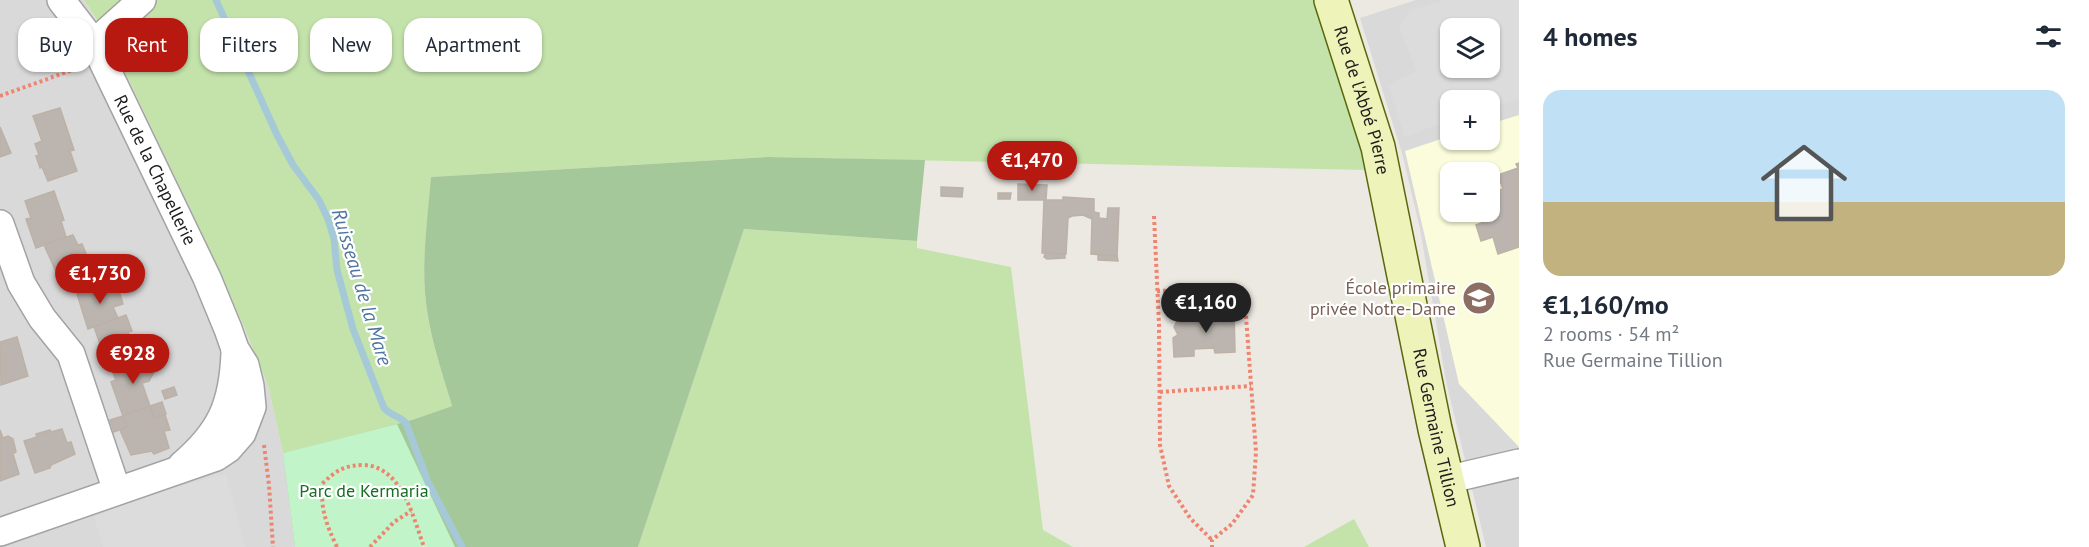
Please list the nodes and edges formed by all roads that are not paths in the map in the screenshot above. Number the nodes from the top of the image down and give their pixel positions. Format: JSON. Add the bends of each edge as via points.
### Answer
{"nodes":[{"id":1,"x":61,"y":0,"type":"edge"},
{"id":2,"x":142,"y":0,"type":"edge"},
{"id":3,"x":1330,"y":0,"type":"edge"},
{"id":4,"x":98,"y":52,"type":"junction"},
{"id":5,"x":1389,"y":202,"type":"joint"},
{"id":6,"x":0,"y":224,"type":"edge"},
{"id":7,"x":235,"y":349,"type":"junction"},
{"id":8,"x":1519,"y":463,"type":"edge"},
{"id":9,"x":176,"y":470,"type":"junction"},
{"id":10,"x":1446,"y":480,"type":"junction"},
{"id":11,"x":117,"y":491,"type":"junction"},
{"id":12,"x":0,"y":532,"type":"edge"},
{"id":13,"x":1463,"y":547,"type":"edge"}],
"edges":[{"from":1,"to":4,"type":"street","name":"Rue de la Chapellerie"},
{"from":2,"to":4,"type":"street"},
{"from":3,"to":5,"type":"street","name":"Rue de l'Abbé Pierre","via":[[1378,147]]},
{"from":4,"to":7,"type":"street","name":"Rue de la Chapellerie","via":[[207,278]]},
{"from":5,"to":10,"type":"street","name":"Rue Germaine Tillion"},
{"from":6,"to":11,"type":"street","via":[[21,283],[42,318],[72,354]]},
{"from":7,"to":9,"type":"street","name":"Rue de la Chapellerie","via":[[234,374],[224,417],[206,442]]},
{"from":7,"to":9,"type":"street","name":"Rue de la Chapellerie","via":[[245,365],[252,407],[242,433],[216,457]]},
{"from":8,"to":10,"type":"street"},
{"from":9,"to":11,"type":"street","name":"Rue de la Chapellerie"},
{"from":10,"to":13,"type":"street","name":"Rue Germaine Tillion"},
{"from":11,"to":12,"type":"street","name":"Rue de la Chapellerie"}]}
